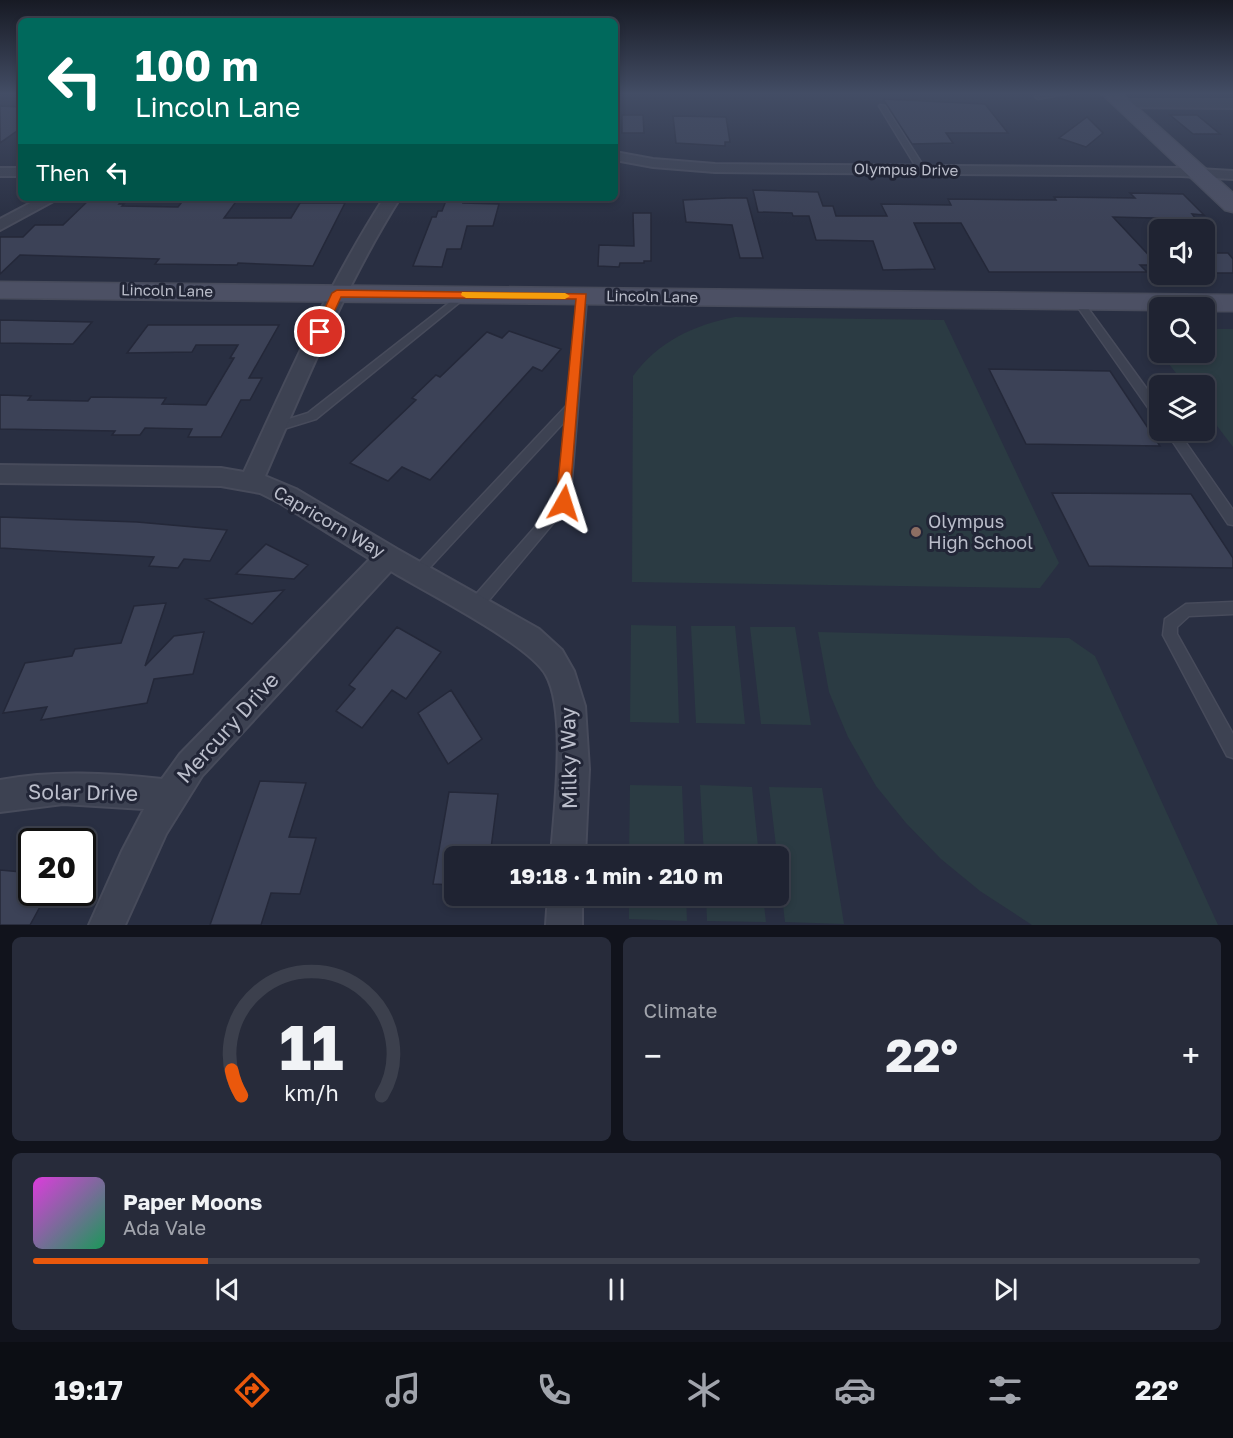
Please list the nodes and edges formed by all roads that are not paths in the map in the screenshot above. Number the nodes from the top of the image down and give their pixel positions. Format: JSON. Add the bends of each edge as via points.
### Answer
{"nodes":[{"id":1,"x":901,"y":136,"type":"edge"},
{"id":2,"x":1157,"y":136,"type":"edge"},
{"id":3,"x":618,"y":157,"type":"edge"},
{"id":4,"x":922,"y":170,"type":"junction"},
{"id":5,"x":0,"y":172,"type":"edge"},
{"id":6,"x":18,"y":172,"type":"edge"},
{"id":7,"x":1198,"y":173,"type":"junction"},
{"id":8,"x":1233,"y":175,"type":"edge"},
{"id":9,"x":45,"y":201,"type":"edge"},
{"id":10,"x":390,"y":201,"type":"edge"},
{"id":11,"x":1233,"y":205,"type":"edge"},
{"id":12,"x":0,"y":225,"type":"edge"},
{"id":13,"x":0,"y":290,"type":"edge"},
{"id":14,"x":337,"y":293,"type":"junction"},
{"id":15,"x":463,"y":295,"type":"junction"},
{"id":16,"x":582,"y":296,"type":"junction"},
{"id":17,"x":1079,"y":302,"type":"junction"},
{"id":18,"x":1233,"y":303,"type":"edge"},
{"id":19,"x":1149,"y":401,"type":"edge"},
{"id":20,"x":573,"y":405,"type":"junction"},
{"id":21,"x":276,"y":427,"type":"junction"},
{"id":22,"x":1178,"y":441,"type":"edge"},
{"id":23,"x":0,"y":474,"type":"edge"},
{"id":24,"x":252,"y":481,"type":"junction"},
{"id":25,"x":1233,"y":520,"type":"edge"},
{"id":26,"x":388,"y":557,"type":"junction"},
{"id":27,"x":417,"y":572,"type":"junction"},
{"id":28,"x":475,"y":606,"type":"junction"},
{"id":29,"x":1233,"y":608,"type":"edge"},
{"id":30,"x":529,"y":638,"type":"joint"},
{"id":31,"x":1233,"y":750,"type":"edge"},
{"id":32,"x":0,"y":796,"type":"edge"},
{"id":33,"x":167,"y":796,"type":"junction"},
{"id":34,"x":568,"y":846,"type":"edge"},
{"id":35,"x":565,"y":906,"type":"edge"},
{"id":36,"x":107,"y":925,"type":"edge"},
{"id":37,"x":564,"y":925,"type":"edge"}],
"edges":[{"from":1,"to":4,"type":"lane"},
{"from":2,"to":7,"type":"street"},
{"from":3,"to":4,"type":"street","name":"Olympus Drive","via":[[698,167]]},
{"from":4,"to":7,"type":"street","name":"Olympus Drive"},
{"from":5,"to":6,"type":"street"},
{"from":7,"to":8,"type":"street","name":"Olympus Drive"},
{"from":7,"to":11,"type":"street"},
{"from":9,"to":12,"type":"street"},
{"from":10,"to":14,"type":"street"},
{"from":13,"to":14,"type":"street","name":"Lincoln Lane"},
{"from":14,"to":15,"type":"street","name":"Lincoln Lane"},
{"from":14,"to":21,"type":"street"},
{"from":15,"to":16,"type":"street","name":"Lincoln Lane"},
{"from":15,"to":21,"type":"lane","via":[[312,416]]},
{"from":16,"to":17,"type":"street","name":"Lincoln Lane"},
{"from":16,"to":20,"type":"lane"},
{"from":17,"to":18,"type":"street","name":"Lincoln Lane"},
{"from":17,"to":19,"type":"lane"},
{"from":20,"to":27,"type":"lane"},
{"from":20,"to":28,"type":"lane","via":[[564,503]]},
{"from":21,"to":24,"type":"street"},
{"from":22,"to":25,"type":"lane"},
{"from":23,"to":24,"type":"street","name":"Capricorn Way"},
{"from":24,"to":26,"type":"street","name":"Capricorn Way","via":[[288,496]]},
{"from":26,"to":27,"type":"street","name":"Capricorn Way"},
{"from":26,"to":33,"type":"street","name":"Mercury Drive","via":[[215,738]]},
{"from":27,"to":28,"type":"street","name":"Capricorn Way"},
{"from":28,"to":30,"type":"street","name":"Capricorn Way"},
{"from":29,"to":31,"type":"lane","via":[[1186,610],[1170,624],[1170,635]]},
{"from":30,"to":34,"type":"street","name":"Milky Way","via":[[560,671],[570,706],[573,769]]},
{"from":32,"to":33,"type":"street","name":"Solar Drive","via":[[50,788]]},
{"from":33,"to":36,"type":"street","name":"Mercury Drive"},
{"from":35,"to":37,"type":"street"}]}
